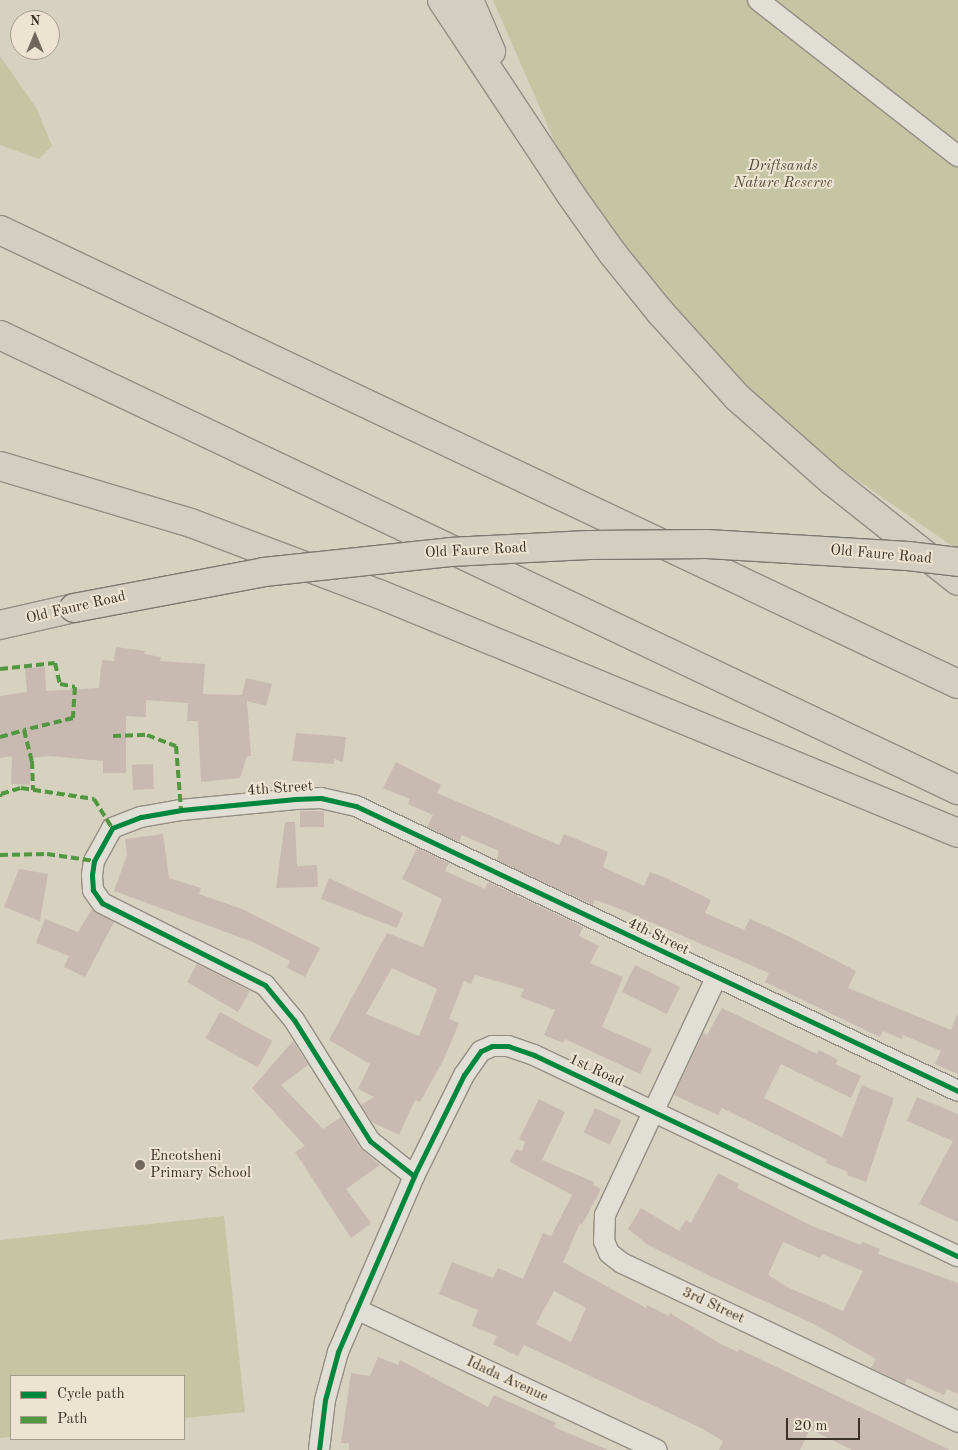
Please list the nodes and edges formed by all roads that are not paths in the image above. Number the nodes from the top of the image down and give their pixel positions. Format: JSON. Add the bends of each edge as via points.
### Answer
{"nodes":[{"id":1,"x":442,"y":0,"type":"edge"},
{"id":2,"x":469,"y":0,"type":"edge"},
{"id":3,"x":758,"y":0,"type":"edge"},
{"id":4,"x":518,"y":112,"type":"junction"},
{"id":5,"x":958,"y":156,"type":"edge"},
{"id":6,"x":0,"y":230,"type":"edge"},
{"id":7,"x":0,"y":336,"type":"edge"},
{"id":8,"x":0,"y":466,"type":"edge"},
{"id":9,"x":0,"y":479,"type":"edge"},
{"id":10,"x":72,"y":488,"type":"junction"},
{"id":11,"x":958,"y":562,"type":"edge"},
{"id":12,"x":958,"y":581,"type":"edge"},
{"id":13,"x":0,"y":625,"type":"edge"},
{"id":14,"x":958,"y":684,"type":"edge"},
{"id":15,"x":958,"y":790,"type":"edge"},
{"id":16,"x":958,"y":833,"type":"edge"},
{"id":17,"x":716,"y":978,"type":"junction"},
{"id":18,"x":958,"y":1091,"type":"edge"},
{"id":19,"x":654,"y":1112,"type":"junction"},
{"id":20,"x":414,"y":1176,"type":"junction"},
{"id":21,"x":958,"y":1256,"type":"edge"},
{"id":22,"x":356,"y":1309,"type":"junction"},
{"id":23,"x":958,"y":1422,"type":"edge"},
{"id":24,"x":319,"y":1450,"type":"edge"},
{"id":25,"x":657,"y":1450,"type":"edge"}],
"edges":[{"from":1,"to":4,"type":"main road"},
{"from":2,"to":4,"type":"main road"},
{"from":3,"to":5,"type":"street"},
{"from":4,"to":12,"type":"main road","via":[[613,254],[737,397],[832,481]]},
{"from":6,"to":14,"type":"main road"},
{"from":7,"to":15,"type":"main road"},
{"from":8,"to":10,"type":"main road"},
{"from":9,"to":10,"type":"main road"},
{"from":10,"to":16,"type":"main road","via":[[190,523],[379,594]]},
{"from":11,"to":13,"type":"main road","name":"Old Faure Road","bridge":true,"via":[[869,553],[708,544],[468,551],[264,572]]},
{"from":17,"to":18,"type":"street","name":"4th Street"},
{"from":17,"to":19,"type":"street"},
{"from":17,"to":20,"type":"street","name":"4th Street","via":[[383,818],[338,801],[295,799],[181,810],[141,817],[112,828],[94,861],[92,875],[94,890],[102,903],[265,985],[294,1020],[370,1141]]},
{"from":19,"to":20,"type":"street","name":"1st Road","via":[[534,1055],[508,1046],[492,1046],[474,1058]]},
{"from":19,"to":21,"type":"street","name":"1st Road"},
{"from":19,"to":23,"type":"street","name":"3rd Street","via":[[605,1215],[604,1241],[609,1253],[622,1263]]},
{"from":20,"to":22,"type":"street","name":"1st Road"},
{"from":22,"to":24,"type":"street","name":"1st Road","via":[[338,1352],[328,1390]]},
{"from":22,"to":25,"type":"street","name":"Idada Avenue"}]}
